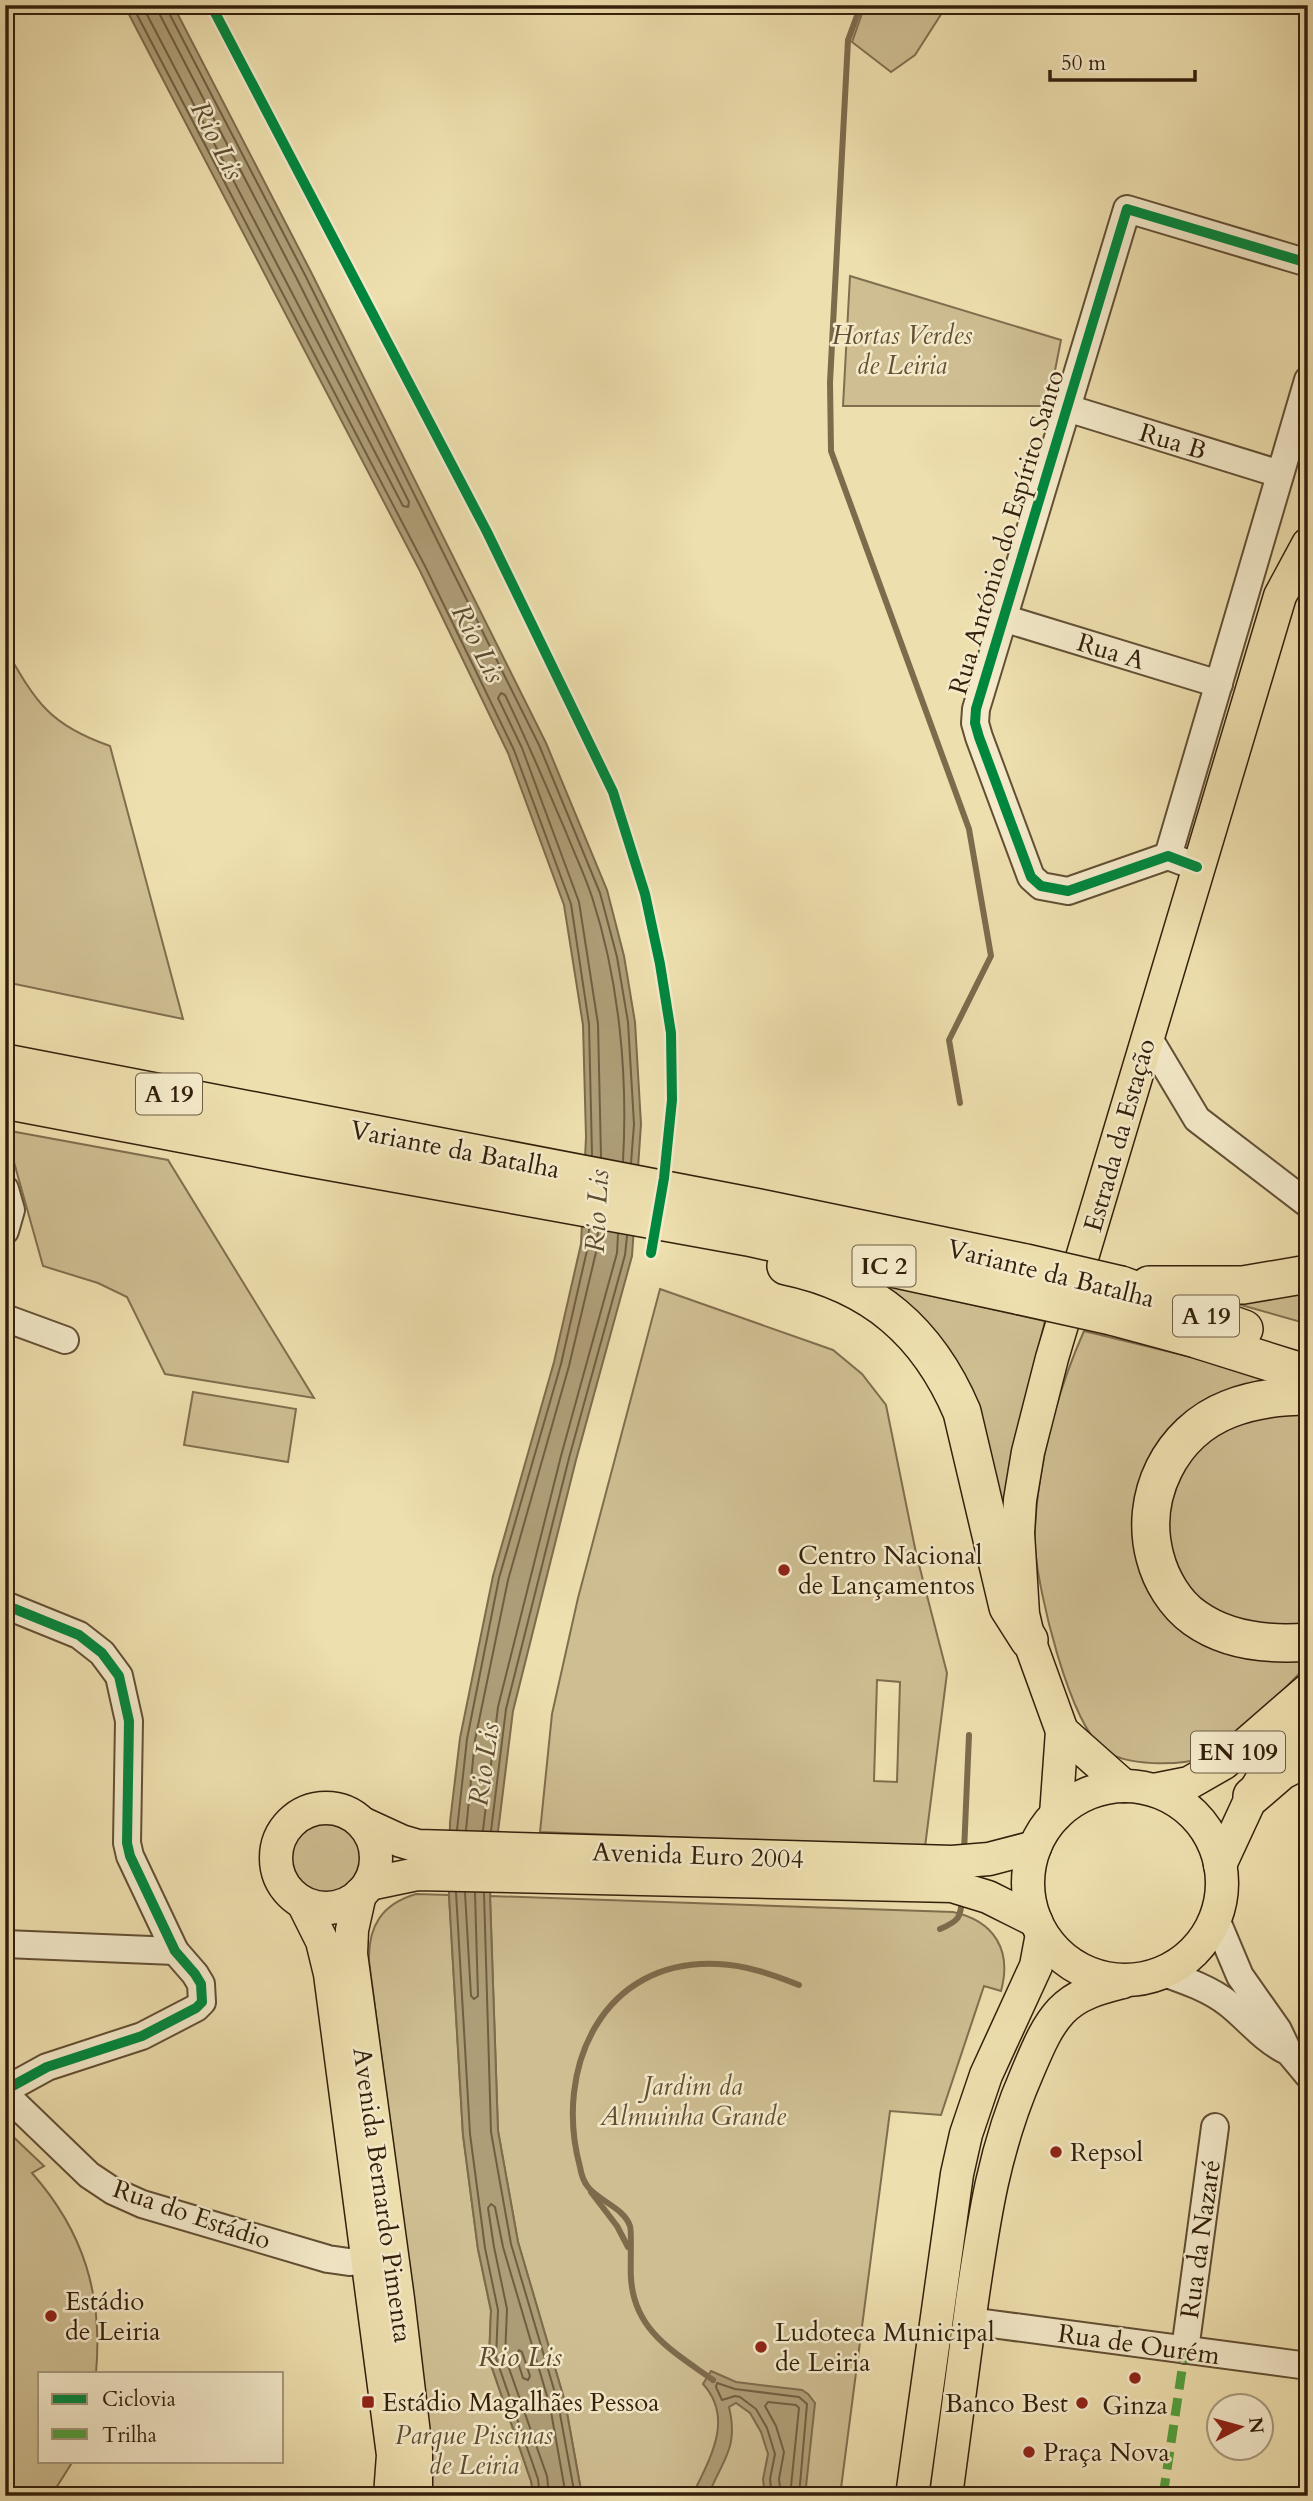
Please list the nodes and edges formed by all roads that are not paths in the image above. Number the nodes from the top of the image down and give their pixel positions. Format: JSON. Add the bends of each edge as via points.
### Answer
{"nodes":[{"id":1,"x":1308,"y":263,"type":"edge"},
{"id":2,"x":1308,"y":380,"type":"edge"},
{"id":3,"x":1066,"y":408,"type":"junction"},
{"id":4,"x":1291,"y":463,"type":"edge"},
{"id":5,"x":1307,"y":548,"type":"edge"},
{"id":6,"x":1003,"y":618,"type":"junction"},
{"id":7,"x":1219,"y":684,"type":"junction"},
{"id":8,"x":1168,"y":856,"type":"junction"},
{"id":9,"x":1197,"y":867,"type":"junction"},
{"id":10,"x":1148,"y":1037,"type":"junction"},
{"id":11,"x":5,"y":1063,"type":"edge"},
{"id":12,"x":5,"y":1100,"type":"edge"},
{"id":13,"x":484,"y":1184,"type":"junction"},
{"id":14,"x":5,"y":1189,"type":"edge"},
{"id":15,"x":1308,"y":1204,"type":"edge"},
{"id":16,"x":5,"y":1231,"type":"edge"},
{"id":17,"x":751,"y":1234,"type":"junction"},
{"id":18,"x":1308,"y":1274,"type":"edge"},
{"id":19,"x":1116,"y":1301,"type":"junction"},
{"id":20,"x":5,"y":1318,"type":"edge"},
{"id":21,"x":65,"y":1340,"type":"dead end"},
{"id":22,"x":1308,"y":1352,"type":"edge"},
{"id":23,"x":1308,"y":1374,"type":"edge"},
{"id":24,"x":1308,"y":1396,"type":"edge"},
{"id":25,"x":5,"y":1605,"type":"edge"},
{"id":26,"x":1029,"y":1640,"type":"junction"},
{"id":27,"x":1308,"y":1642,"type":"edge"},
{"id":28,"x":1308,"y":1690,"type":"edge"},
{"id":29,"x":1308,"y":1726,"type":"edge"},
{"id":30,"x":1062,"y":1731,"type":"junction"},
{"id":31,"x":1308,"y":1757,"type":"edge"},
{"id":32,"x":1139,"y":1788,"type":"junction"},
{"id":33,"x":1252,"y":1796,"type":"junction"},
{"id":34,"x":1056,"y":1815,"type":"junction"},
{"id":35,"x":364,"y":1824,"type":"junction"},
{"id":36,"x":1035,"y":1847,"type":"junction"},
{"id":37,"x":1220,"y":1865,"type":"junction"},
{"id":38,"x":364,"y":1889,"type":"junction"},
{"id":39,"x":303,"y":1903,"type":"junction"},
{"id":40,"x":1216,"y":1919,"type":"junction"},
{"id":41,"x":1039,"y":1927,"type":"junction"},
{"id":42,"x":5,"y":1944,"type":"edge"},
{"id":43,"x":175,"y":1951,"type":"junction"},
{"id":44,"x":1164,"y":1973,"type":"junction"},
{"id":45,"x":1127,"y":1980,"type":"junction"},
{"id":46,"x":1288,"y":2051,"type":"junction"},
{"id":47,"x":1308,"y":2075,"type":"edge"},
{"id":48,"x":5,"y":2092,"type":"edge"},
{"id":49,"x":1215,"y":2127,"type":"dead end"},
{"id":50,"x":369,"y":2260,"type":"junction"},
{"id":51,"x":970,"y":2321,"type":"junction"},
{"id":52,"x":1185,"y":2350,"type":"junction"},
{"id":53,"x":1308,"y":2366,"type":"edge"},
{"id":54,"x":390,"y":2496,"type":"edge"},
{"id":55,"x":416,"y":2496,"type":"edge"},
{"id":56,"x":912,"y":2496,"type":"edge"},
{"id":57,"x":946,"y":2496,"type":"edge"}],
"edges":[{"from":1,"to":3,"type":"street","name":"Rua António do Espírito Santo","via":[[1127,209]]},
{"from":2,"to":4,"type":"street"},
{"from":3,"to":4,"type":"street","name":"Rua B"},
{"from":3,"to":6,"type":"street","name":"Rua António do Espírito Santo"},
{"from":4,"to":7,"type":"street"},
{"from":5,"to":9,"type":"main road","name":"Estrada da Estação","via":[[1280,596]]},
{"from":6,"to":7,"type":"street","name":"Rua A"},
{"from":6,"to":8,"type":"street","name":"Rua António do Espírito Santo","via":[[975,723],[1031,877],[1041,886],[1068,891]]},
{"from":7,"to":8,"type":"street"},
{"from":8,"to":9,"type":"street"},
{"from":9,"to":10,"type":"main road","name":"Estrada da Estação"},
{"from":10,"to":15,"type":"street","via":[[1197,1119]]},
{"from":10,"to":26,"type":"main road","name":"Estrada da Estação","via":[[1028,1452],[1018,1532]]},
{"from":11,"to":13,"type":"highway","name":"Variante da Batalha","number":"A 19"},
{"from":12,"to":13,"type":"highway","name":"Variante da Batalha","number":"A 19","via":[[306,1157]]},
{"from":13,"to":17,"type":"highway","name":"Variante da Batalha","number":"A 19"},
{"from":13,"to":17,"type":"highway"},
{"from":14,"to":16,"type":"street","via":[[11,1210]]},
{"from":17,"to":19,"type":"highway","number":"IC 2","bridge":true,"via":[[1023,1279]]},
{"from":17,"to":26,"type":"highway","via":[[797,1268],[853,1289],[894,1315],[922,1343],[950,1383],[962,1412],[1008,1607]]},
{"from":18,"to":19,"type":"highway"},
{"from":19,"to":22,"type":"highway","name":"Variante da Batalha","number":"A 19"},
{"from":19,"to":23,"type":"highway","number":"IC 2","via":[[1196,1339]]},
{"from":20,"to":21,"type":"street"},
{"from":24,"to":27,"type":"highway","via":[[1254,1401],[1202,1425],[1167,1461],[1155,1485],[1150,1513],[1159,1573],[1172,1596],[1194,1618],[1249,1640]]},
{"from":25,"to":43,"type":"street","via":[[79,1635],[102,1653],[119,1676],[129,1721],[127,1843]]},
{"from":26,"to":30,"type":"main road","name":"Estrada da Estação"},
{"from":28,"to":32,"type":"main road","number":"EN 109","via":[[1224,1763],[1189,1783]]},
{"from":29,"to":33,"type":"main road","number":"EN 109","via":[[1266,1772]]},
{"from":30,"to":32,"type":"main road","name":"Estrada da Estação"},
{"from":30,"to":34,"type":"main road","name":"Estrada da Estação"},
{"from":31,"to":33,"type":"highway","via":[[1281,1771]]},
{"from":32,"to":34,"type":"main road","via":[[1099,1789]]},
{"from":32,"to":37,"type":"main road","via":[[1181,1804],[1203,1825]]},
{"from":33,"to":37,"type":"main road","number":"EN 109"},
{"from":34,"to":36,"type":"main road"},
{"from":35,"to":36,"type":"main road","name":"Avenida Euro 2004","via":[[418,1846],[952,1863]]},
{"from":35,"to":38,"type":"main road","via":[[376,1853],[375,1869]]},
{"from":35,"to":39,"type":"main road","via":[[351,1814],[328,1808],[305,1812],[292,1821],[279,1841],[276,1865],[290,1893]]},
{"from":36,"to":41,"type":"main road","via":[[1029,1897]]},
{"from":37,"to":40,"type":"main road","via":[[1222,1891]]},
{"from":38,"to":39,"type":"main road","via":[[343,1905],[330,1908]]},
{"from":38,"to":41,"type":"main road","name":"Avenida Euro 2004","via":[[401,1876],[430,1874],[952,1886],[988,1897]]},
{"from":38,"to":55,"type":"main road","name":"Avenida Bernardo Pimenta","via":[[352,1930],[351,1954],[408,2382]]},
{"from":39,"to":50,"type":"main road","name":"Avenida Bernardo Pimenta","via":[[322,1941],[330,1974]]},
{"from":40,"to":44,"type":"main road","via":[[1186,1960]]},
{"from":40,"to":46,"type":"street","via":[[1240,1976]]},
{"from":41,"to":45,"type":"main road","via":[[1073,1965],[1099,1977]]},
{"from":41,"to":56,"type":"main road","via":[[1036,1966],[986,2075],[957,2174]]},
{"from":42,"to":43,"type":"street"},
{"from":43,"to":48,"type":"street","via":[[201,1984],[202,2002],[196,2008],[142,2036],[47,2067]]},
{"from":44,"to":45,"type":"main road"},
{"from":44,"to":46,"type":"street","via":[[1215,1994]]},
{"from":45,"to":51,"type":"main road","via":[[1072,2001],[1053,2020],[1037,2050],[1000,2145],[985,2210]]},
{"from":46,"to":47,"type":"street"},
{"from":48,"to":50,"type":"street","name":"Rua do Estádio","via":[[89,2175],[126,2197],[328,2259]]},
{"from":49,"to":52,"type":"street","name":"Rua da Nazaré"},
{"from":50,"to":54,"type":"main road","name":"Avenida Bernardo Pimenta","via":[[393,2455]]},
{"from":51,"to":52,"type":"street","name":"Rua de Ourém"},
{"from":51,"to":57,"type":"main road"},
{"from":52,"to":53,"type":"street","name":"Rua de Ourém"}]}
